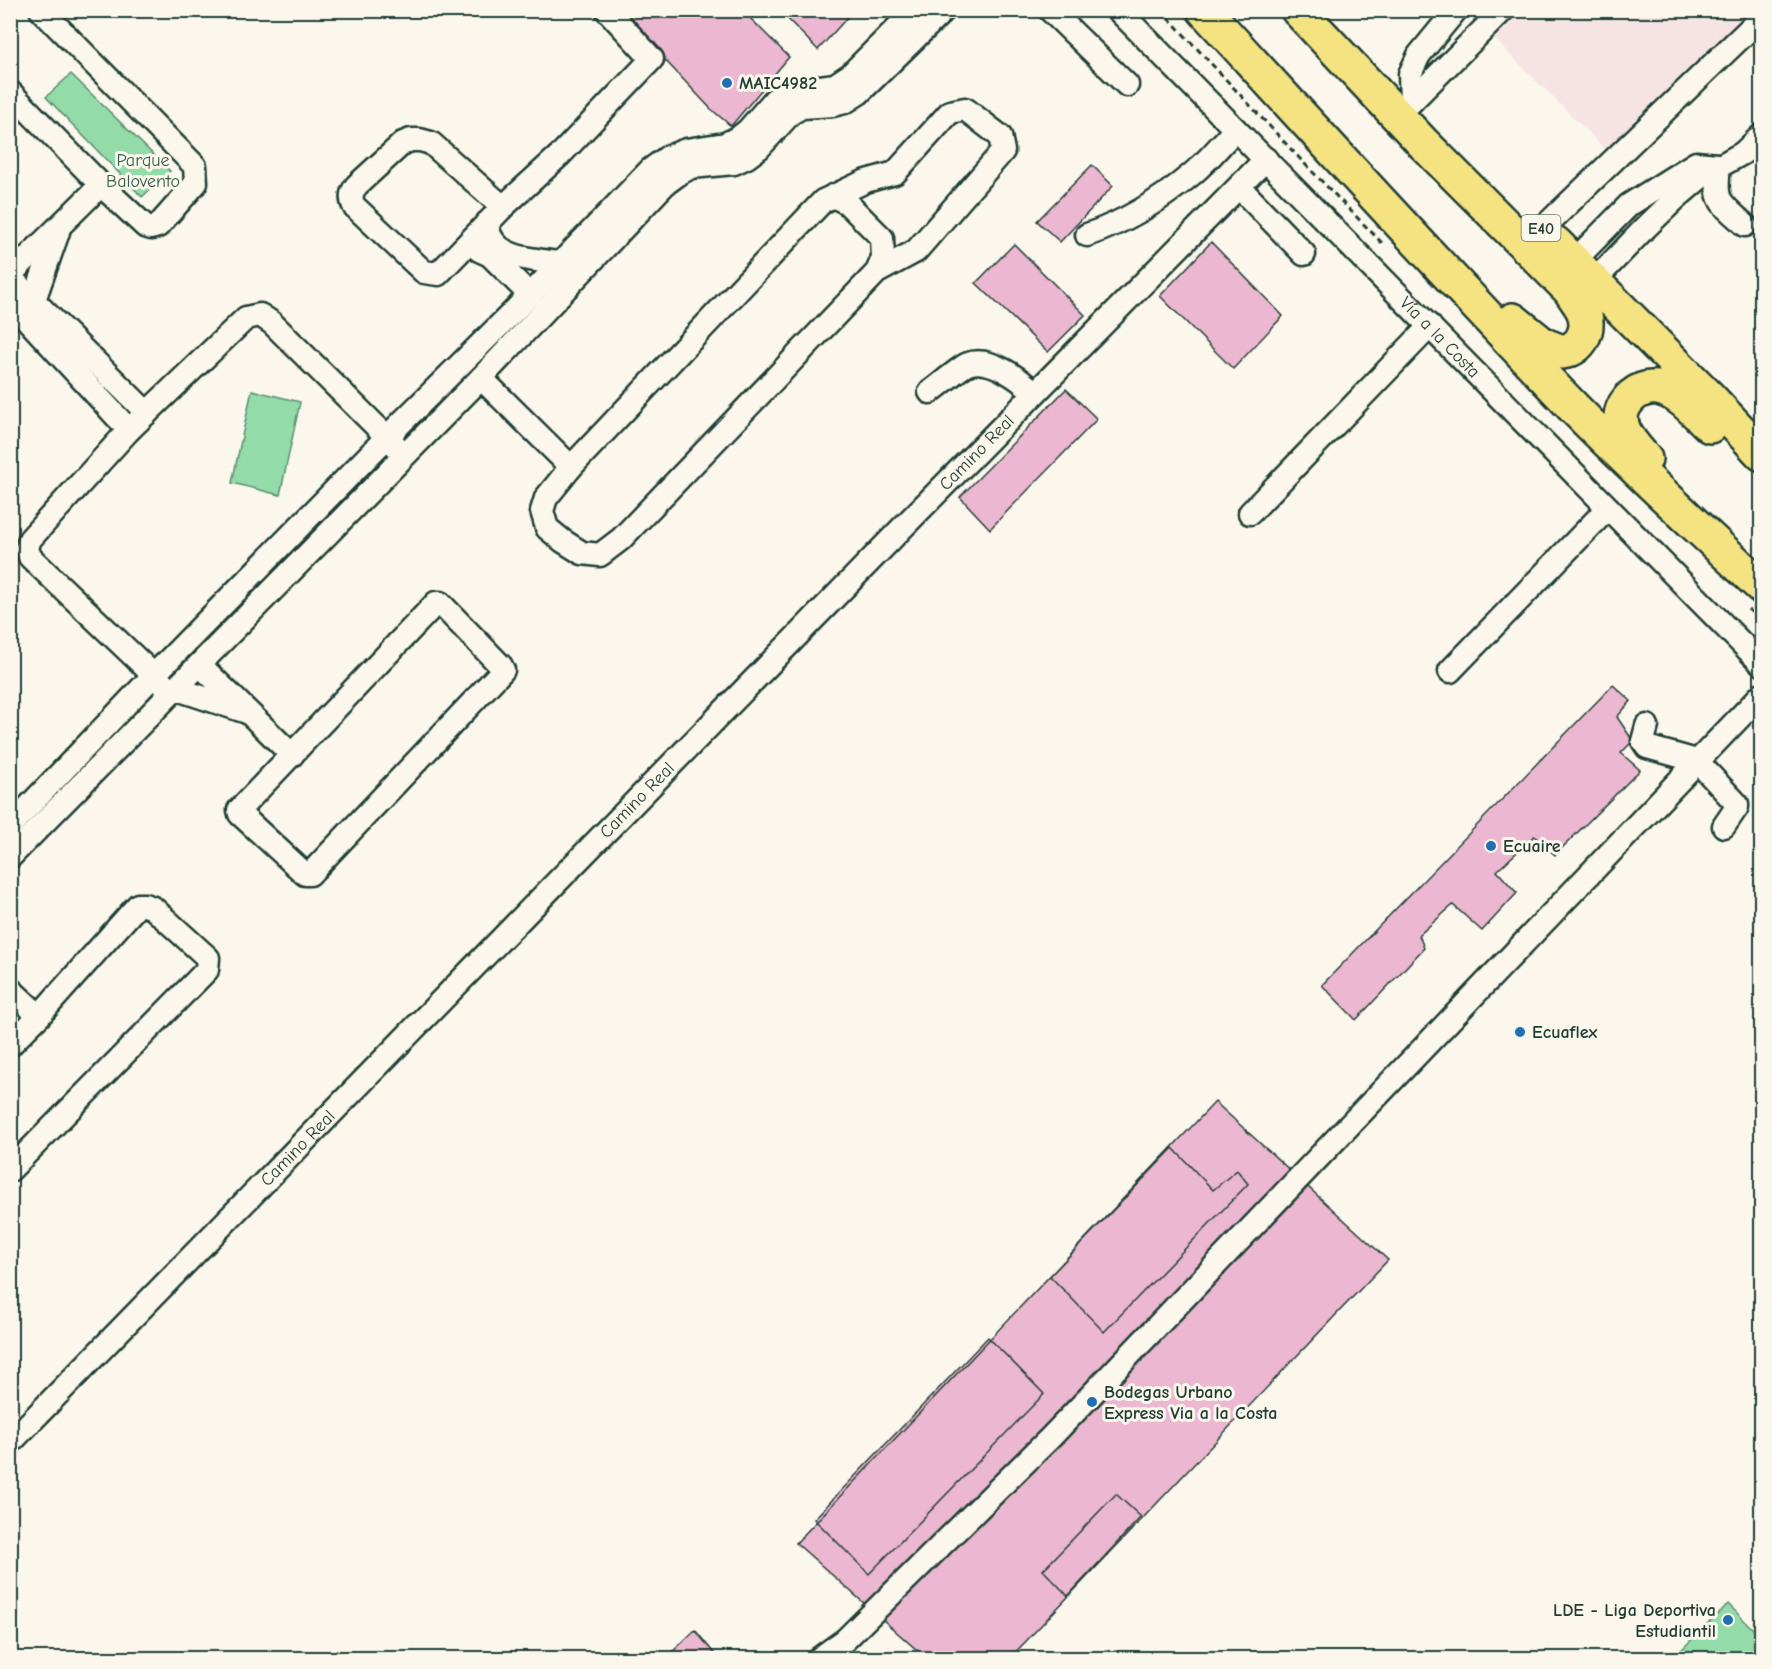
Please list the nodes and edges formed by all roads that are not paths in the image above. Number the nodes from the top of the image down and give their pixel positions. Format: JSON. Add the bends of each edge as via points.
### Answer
{"nodes":[{"id":1,"x":41,"y":10,"type":"edge"},
{"id":2,"x":608,"y":10,"type":"edge"},
{"id":3,"x":915,"y":10,"type":"edge"},
{"id":4,"x":944,"y":10,"type":"edge"},
{"id":5,"x":1050,"y":10,"type":"edge"},
{"id":6,"x":1118,"y":10,"type":"edge"},
{"id":7,"x":1204,"y":10,"type":"edge"},
{"id":8,"x":1298,"y":10,"type":"edge"},
{"id":9,"x":1312,"y":10,"type":"edge"},
{"id":10,"x":1503,"y":10,"type":"edge"},
{"id":11,"x":1449,"y":14,"type":"edge"},
{"id":12,"x":1761,"y":17,"type":"edge"},
{"id":13,"x":1127,"y":85,"type":"dead end"},
{"id":14,"x":10,"y":92,"type":"edge"},
{"id":15,"x":1411,"y":102,"type":"junction"},
{"id":16,"x":1235,"y":130,"type":"junction"},
{"id":17,"x":1761,"y":135,"type":"edge"},
{"id":18,"x":1266,"y":159,"type":"junction"},
{"id":19,"x":1719,"y":165,"type":"junction"},
{"id":20,"x":101,"y":185,"type":"junction"},
{"id":21,"x":1239,"y":187,"type":"junction"},
{"id":22,"x":833,"y":196,"type":"junction"},
{"id":23,"x":1622,"y":211,"type":"junction"},
{"id":24,"x":495,"y":215,"type":"junction"},
{"id":25,"x":613,"y":222,"type":"junction"},
{"id":26,"x":60,"y":225,"type":"junction"},
{"id":27,"x":1745,"y":225,"type":"dead end"},
{"id":28,"x":1542,"y":229,"type":"junction"},
{"id":29,"x":1642,"y":231,"type":"junction"},
{"id":30,"x":1087,"y":235,"type":"dead end"},
{"id":31,"x":467,"y":244,"type":"junction"},
{"id":32,"x":1427,"y":252,"type":"junction"},
{"id":33,"x":1304,"y":254,"type":"dead end"},
{"id":34,"x":559,"y":263,"type":"junction"},
{"id":35,"x":1584,"y":271,"type":"junction"},
{"id":36,"x":877,"y":272,"type":"junction"},
{"id":37,"x":10,"y":276,"type":"edge"},
{"id":38,"x":530,"y":295,"type":"junction"},
{"id":39,"x":34,"y":300,"type":"junction"},
{"id":40,"x":10,"y":301,"type":"edge"},
{"id":41,"x":1430,"y":326,"type":"junction"},
{"id":42,"x":70,"y":350,"type":"junction"},
{"id":43,"x":481,"y":378,"type":"junction"},
{"id":44,"x":930,"y":392,"type":"dead end"},
{"id":45,"x":1035,"y":393,"type":"junction"},
{"id":46,"x":464,"y":396,"type":"junction"},
{"id":47,"x":147,"y":413,"type":"junction"},
{"id":48,"x":518,"y":417,"type":"junction"},
{"id":49,"x":129,"y":430,"type":"junction"},
{"id":50,"x":387,"y":437,"type":"junction"},
{"id":51,"x":1761,"y":454,"type":"edge"},
{"id":52,"x":405,"y":456,"type":"junction"},
{"id":53,"x":571,"y":467,"type":"junction"},
{"id":54,"x":1761,"y":475,"type":"edge"},
{"id":55,"x":1608,"y":508,"type":"junction"},
{"id":56,"x":1250,"y":513,"type":"dead end"},
{"id":57,"x":1752,"y":578,"type":"edge"},
{"id":58,"x":200,"y":664,"type":"junction"},
{"id":59,"x":1761,"y":664,"type":"edge"},
{"id":60,"x":1449,"y":671,"type":"dead end"},
{"id":61,"x":154,"y":675,"type":"junction"},
{"id":62,"x":175,"y":691,"type":"junction"},
{"id":63,"x":1761,"y":694,"type":"edge"},
{"id":64,"x":249,"y":713,"type":"junction"},
{"id":65,"x":1647,"y":726,"type":"dead end"},
{"id":66,"x":292,"y":755,"type":"junction"},
{"id":67,"x":1697,"y":761,"type":"junction"},
{"id":68,"x":10,"y":826,"type":"edge"},
{"id":69,"x":1724,"y":826,"type":"dead end"},
{"id":70,"x":10,"y":857,"type":"edge"},
{"id":71,"x":10,"y":989,"type":"edge"},
{"id":72,"x":39,"y":1016,"type":"junction"},
{"id":73,"x":10,"y":1045,"type":"edge"},
{"id":74,"x":10,"y":1170,"type":"edge"},
{"id":75,"x":10,"y":1443,"type":"edge"},
{"id":76,"x":820,"y":1659,"type":"edge"}],
"edges":[{"from":1,"to":20,"type":"street","via":[[195,165],[196,183],[159,226],[151,228]]},
{"from":2,"to":24,"type":"street","via":[[652,59],[561,154]]},
{"from":3,"to":25,"type":"street","via":[[835,85],[791,91],[776,99],[748,130],[724,144],[668,157],[650,170]]},
{"from":4,"to":25,"type":"street","via":[[845,102],[791,112],[747,157],[734,163],[691,167]]},
{"from":5,"to":13,"type":"street"},
{"from":6,"to":16,"type":"street","name":"Vía a la Costa"},
{"from":7,"to":32,"type":"highway"},
{"from":8,"to":32,"type":"highway","via":[[1569,289],[1586,322],[1581,342],[1562,352],[1544,345]]},
{"from":9,"to":15,"type":"highway","number":"E40"},
{"from":10,"to":15,"type":"street"},
{"from":11,"to":15,"type":"street","via":[[1410,74]]},
{"from":12,"to":28,"type":"street"},
{"from":14,"to":20,"type":"street"},
{"from":15,"to":28,"type":"highway","number":"E40"},
{"from":16,"to":18,"type":"street","name":"Vía a la Costa"},
{"from":16,"to":30,"type":"street","via":[[1194,173],[1153,204]]},
{"from":17,"to":19,"type":"street","via":[[1743,153]]},
{"from":18,"to":21,"type":"street","name":"Camino Real"},
{"from":18,"to":41,"type":"street","name":"Vía a la Costa"},
{"from":19,"to":23,"type":"street","via":[[1696,163]]},
{"from":19,"to":27,"type":"street","via":[[1717,194]]},
{"from":19,"to":29,"type":"street"},
{"from":20,"to":26,"type":"street"},
{"from":21,"to":33,"type":"street"},
{"from":21,"to":45,"type":"street","name":"Camino Real"},
{"from":22,"to":36,"type":"street","via":[[847,204],[882,238],[883,258]]},
{"from":22,"to":36,"type":"street","via":[[895,173],[950,112],[965,109],[1000,136],[1003,152],[916,251]]},
{"from":22,"to":53,"type":"street","via":[[823,201]]},
{"from":23,"to":29,"type":"street"},
{"from":23,"to":35,"type":"street"},
{"from":24,"to":31,"type":"street"},
{"from":24,"to":31,"type":"street","via":[[436,146],[420,140],[403,143],[354,189],[354,206],[424,272],[438,274]]},
{"from":24,"to":34,"type":"street","via":[[488,235],[498,247],[512,255]]},
{"from":25,"to":34,"type":"street"},
{"from":25,"to":43,"type":"street"},
{"from":26,"to":37,"type":"street"},
{"from":26,"to":39,"type":"street"},
{"from":28,"to":35,"type":"highway","number":"E40"},
{"from":29,"to":35,"type":"street"},
{"from":31,"to":38,"type":"street","via":[[490,255]]},
{"from":32,"to":57,"type":"highway","via":[[1576,409]]},
{"from":34,"to":38,"type":"street"},
{"from":35,"to":51,"type":"highway","number":"E40"},
{"from":36,"to":53,"type":"street","via":[[621,539],[600,555],[582,553],[563,541],[548,528],[542,511],[546,498]]},
{"from":37,"to":39,"type":"street"},
{"from":38,"to":50,"type":"street"},
{"from":39,"to":42,"type":"street"},
{"from":40,"to":42,"type":"street"},
{"from":41,"to":55,"type":"street","name":"Vía a la Costa"},
{"from":41,"to":56,"type":"street"},
{"from":42,"to":47,"type":"street"},
{"from":42,"to":49,"type":"street"},
{"from":43,"to":46,"type":"street"},
{"from":43,"to":48,"type":"street"},
{"from":44,"to":45,"type":"street","via":[[968,364],[986,363],[1018,378]]},
{"from":45,"to":75,"type":"street","name":"Camino Real"},
{"from":46,"to":48,"type":"street"},
{"from":46,"to":52,"type":"street"},
{"from":47,"to":49,"type":"street"},
{"from":47,"to":50,"type":"street","via":[[246,318],[260,315]]},
{"from":48,"to":53,"type":"street"},
{"from":49,"to":61,"type":"street","via":[[30,539],[27,548],[30,557]]},
{"from":50,"to":52,"type":"street"},
{"from":50,"to":61,"type":"street"},
{"from":52,"to":58,"type":"street"},
{"from":54,"to":57,"type":"highway","via":[[1686,404],[1665,391],[1646,388],[1625,406],[1621,424],[1631,444]]},
{"from":55,"to":59,"type":"street","name":"Vía a la Costa"},
{"from":55,"to":60,"type":"street"},
{"from":58,"to":62,"type":"street"},
{"from":58,"to":64,"type":"street"},
{"from":61,"to":62,"type":"street"},
{"from":61,"to":68,"type":"street"},
{"from":62,"to":64,"type":"street"},
{"from":62,"to":70,"type":"street"},
{"from":63,"to":67,"type":"street"},
{"from":64,"to":66,"type":"street"},
{"from":65,"to":67,"type":"street","via":[[1643,741],[1647,747]]},
{"from":66,"to":66,"type":"street","via":[[239,810],[305,874],[310,874],[503,670],[436,603]]},
{"from":67,"to":69,"type":"street","via":[[1737,804]]},
{"from":67,"to":76,"type":"street","via":[[1051,1437],[845,1640]]},
{"from":71,"to":72,"type":"street"},
{"from":72,"to":73,"type":"street"},
{"from":72,"to":74,"type":"street","via":[[138,905],[153,908],[208,958],[207,970]]}]}
